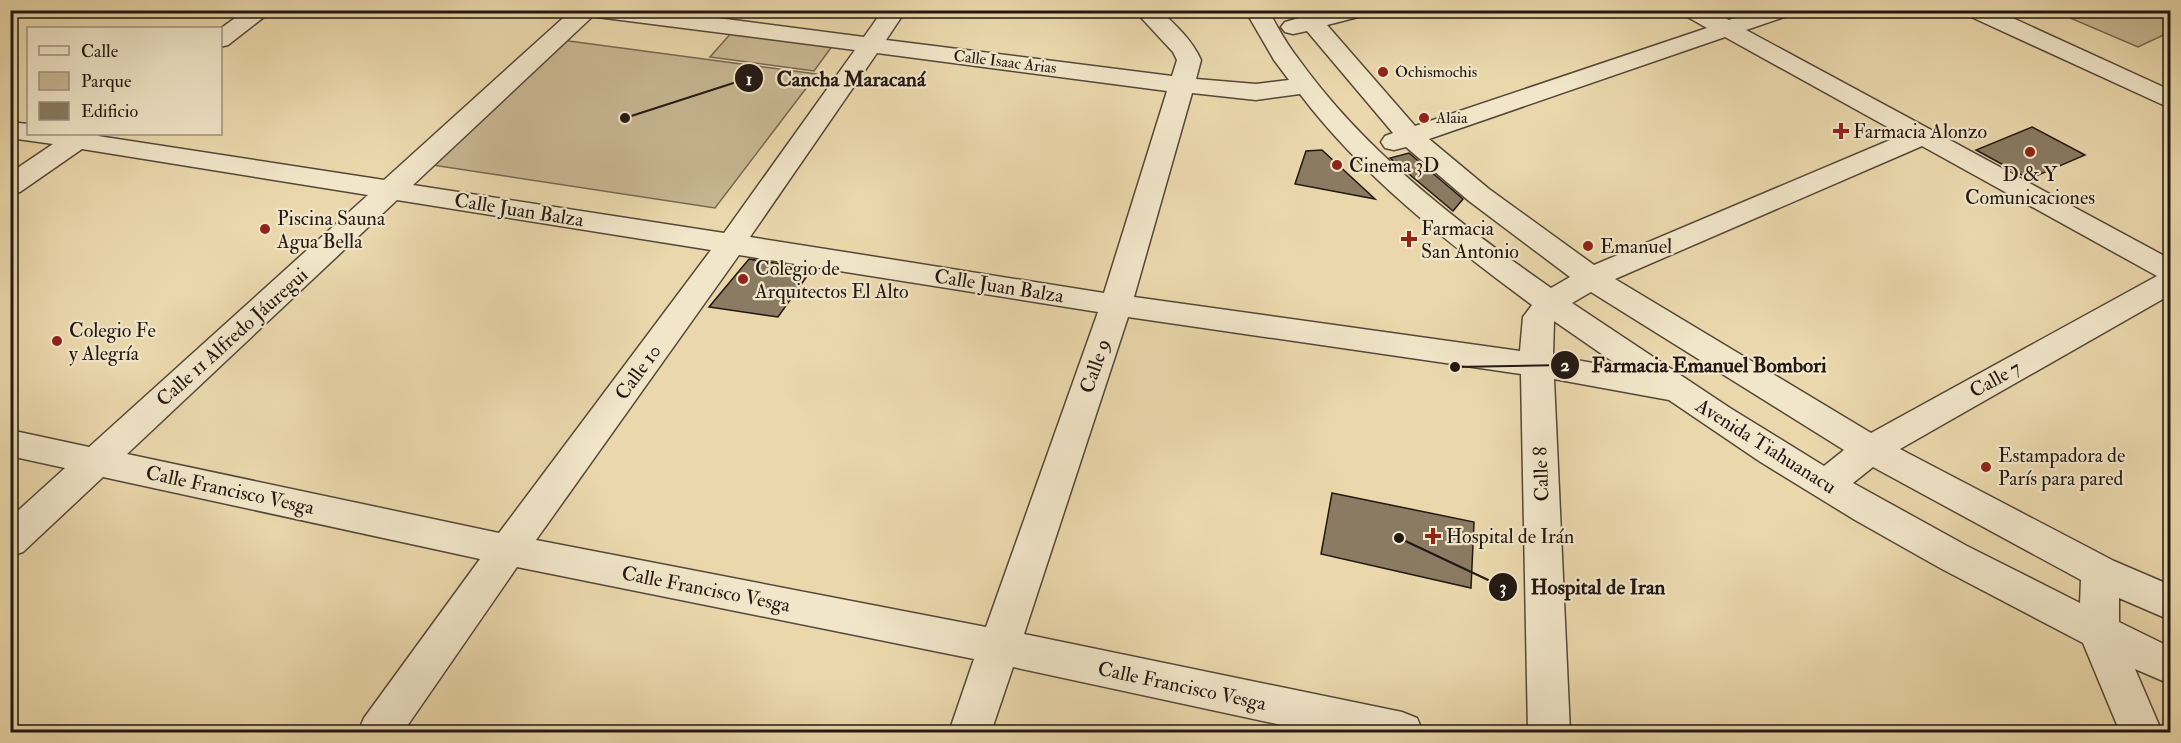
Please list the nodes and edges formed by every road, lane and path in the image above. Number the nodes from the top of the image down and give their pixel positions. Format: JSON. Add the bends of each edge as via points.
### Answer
{"nodes":[{"id":1,"x":262,"y":10,"type":"edge"},
{"id":2,"x":586,"y":10,"type":"edge"},
{"id":3,"x":597,"y":10,"type":"edge"},
{"id":4,"x":894,"y":10,"type":"edge"},
{"id":5,"x":1145,"y":10,"type":"edge"},
{"id":6,"x":1358,"y":10,"type":"edge"},
{"id":7,"x":1692,"y":10,"type":"edge"},
{"id":8,"x":1782,"y":10,"type":"edge"},
{"id":9,"x":1975,"y":10,"type":"edge"},
{"id":10,"x":1310,"y":17,"type":"edge"},
{"id":11,"x":1262,"y":21,"type":"edge"},
{"id":12,"x":1727,"y":29,"type":"junction"},
{"id":13,"x":222,"y":39,"type":"edge"},
{"id":14,"x":869,"y":45,"type":"junction"},
{"id":15,"x":1183,"y":85,"type":"junction"},
{"id":16,"x":1305,"y":86,"type":"junction"},
{"id":17,"x":2170,"y":99,"type":"edge"},
{"id":18,"x":10,"y":129,"type":"edge"},
{"id":19,"x":27,"y":132,"type":"edge"},
{"id":20,"x":52,"y":135,"type":"edge"},
{"id":21,"x":82,"y":137,"type":"edge"},
{"id":22,"x":1410,"y":137,"type":"junction"},
{"id":23,"x":1921,"y":137,"type":"junction"},
{"id":24,"x":1364,"y":151,"type":"junction"},
{"id":25,"x":10,"y":186,"type":"edge"},
{"id":26,"x":392,"y":190,"type":"junction"},
{"id":27,"x":731,"y":244,"type":"junction"},
{"id":28,"x":2170,"y":271,"type":"edge"},
{"id":29,"x":1591,"y":278,"type":"junction"},
{"id":30,"x":2170,"y":282,"type":"edge"},
{"id":31,"x":1550,"y":303,"type":"junction"},
{"id":32,"x":1116,"y":305,"type":"junction"},
{"id":33,"x":1538,"y":365,"type":"junction"},
{"id":34,"x":1678,"y":390,"type":"junction"},
{"id":35,"x":10,"y":443,"type":"edge"},
{"id":36,"x":1870,"y":449,"type":"junction"},
{"id":37,"x":97,"y":461,"type":"junction"},
{"id":38,"x":1826,"y":485,"type":"junction"},
{"id":39,"x":10,"y":541,"type":"edge"},
{"id":40,"x":508,"y":550,"type":"junction"},
{"id":41,"x":2100,"y":572,"type":"junction"},
{"id":42,"x":2170,"y":603,"type":"edge"},
{"id":43,"x":2099,"y":632,"type":"junction"},
{"id":44,"x":1000,"y":647,"type":"junction"},
{"id":45,"x":2170,"y":666,"type":"edge"},
{"id":46,"x":379,"y":732,"type":"edge"},
{"id":47,"x":970,"y":732,"type":"edge"},
{"id":48,"x":1402,"y":732,"type":"edge"},
{"id":49,"x":1550,"y":732,"type":"edge"},
{"id":50,"x":2141,"y":732,"type":"edge"}],
"edges":[{"from":1,"to":13,"type":"street"},
{"from":2,"to":26,"type":"street","name":"Calle 11 Alfredo Jáuregui"},
{"from":3,"to":14,"type":"street","name":"Calle Isaac Arias"},
{"from":4,"to":14,"type":"street","name":"Calle 10"},
{"from":5,"to":15,"type":"street","name":"Calle 9","via":[[1185,49],[1189,60]]},
{"from":6,"to":10,"type":"street"},
{"from":7,"to":12,"type":"street"},
{"from":8,"to":12,"type":"street"},
{"from":9,"to":17,"type":"street"},
{"from":10,"to":11,"type":"street"},
{"from":10,"to":22,"type":"street"},
{"from":11,"to":16,"type":"street","name":"Avenida Tiahuanacu"},
{"from":12,"to":22,"type":"street"},
{"from":12,"to":23,"type":"street"},
{"from":14,"to":15,"type":"street","name":"Calle Isaac Arias"},
{"from":14,"to":27,"type":"street","name":"Calle 10"},
{"from":15,"to":16,"type":"street","name":"Calle Isaac Arias","via":[[1256,92]]},
{"from":15,"to":32,"type":"street","name":"Calle 9"},
{"from":16,"to":24,"type":"street","name":"Avenida Tiahuanacu"},
{"from":18,"to":19,"type":"street"},
{"from":20,"to":21,"type":"street","name":"Calle Juan Balza"},
{"from":21,"to":25,"type":"street"},
{"from":21,"to":26,"type":"street","name":"Calle Juan Balza"},
{"from":22,"to":24,"type":"street"},
{"from":22,"to":29,"type":"street","via":[[1479,195]]},
{"from":23,"to":28,"type":"street"},
{"from":23,"to":29,"type":"street"},
{"from":24,"to":31,"type":"street","name":"Avenida Tiahuanacu","via":[[1435,215]]},
{"from":26,"to":27,"type":"street","name":"Calle Juan Balza"},
{"from":26,"to":37,"type":"street","name":"Calle 11 Alfredo Jáuregui"},
{"from":27,"to":32,"type":"street","name":"Calle Juan Balza"},
{"from":27,"to":40,"type":"street","name":"Calle 10"},
{"from":29,"to":31,"type":"street"},
{"from":29,"to":36,"type":"street"},
{"from":30,"to":36,"type":"street","name":"Calle 7"},
{"from":31,"to":33,"type":"street","name":"Calle 8","via":[[1539,317]]},
{"from":31,"to":34,"type":"street","name":"Avenida Tiahuanacu"},
{"from":32,"to":33,"type":"street","name":"Calle Juan Balza"},
{"from":32,"to":44,"type":"street","name":"Calle 9"},
{"from":33,"to":34,"type":"street","name":"Calle Juan Balza"},
{"from":33,"to":49,"type":"street","name":"Calle 8"},
{"from":34,"to":38,"type":"street","name":"Avenida Tiahuanacu"},
{"from":35,"to":37,"type":"street","name":"Calle Francisco Vesga"},
{"from":36,"to":38,"type":"street","name":"Calle 7"},
{"from":36,"to":41,"type":"street"},
{"from":37,"to":39,"type":"street","name":"Calle 11 Alfredo Jáuregui"},
{"from":37,"to":40,"type":"street","name":"Calle Francisco Vesga"},
{"from":38,"to":43,"type":"street","name":"Avenida Tiahuanacu","via":[[1964,563]]},
{"from":40,"to":44,"type":"street","name":"Calle Francisco Vesga"},
{"from":40,"to":46,"type":"street","name":"Calle 10"},
{"from":41,"to":42,"type":"street"},
{"from":41,"to":43,"type":"street"},
{"from":43,"to":45,"type":"street","name":"Avenida Tiahuanacu"},
{"from":43,"to":50,"type":"street"},
{"from":44,"to":47,"type":"street","name":"Calle 9"},
{"from":44,"to":48,"type":"street","name":"Calle Francisco Vesga"}]}
